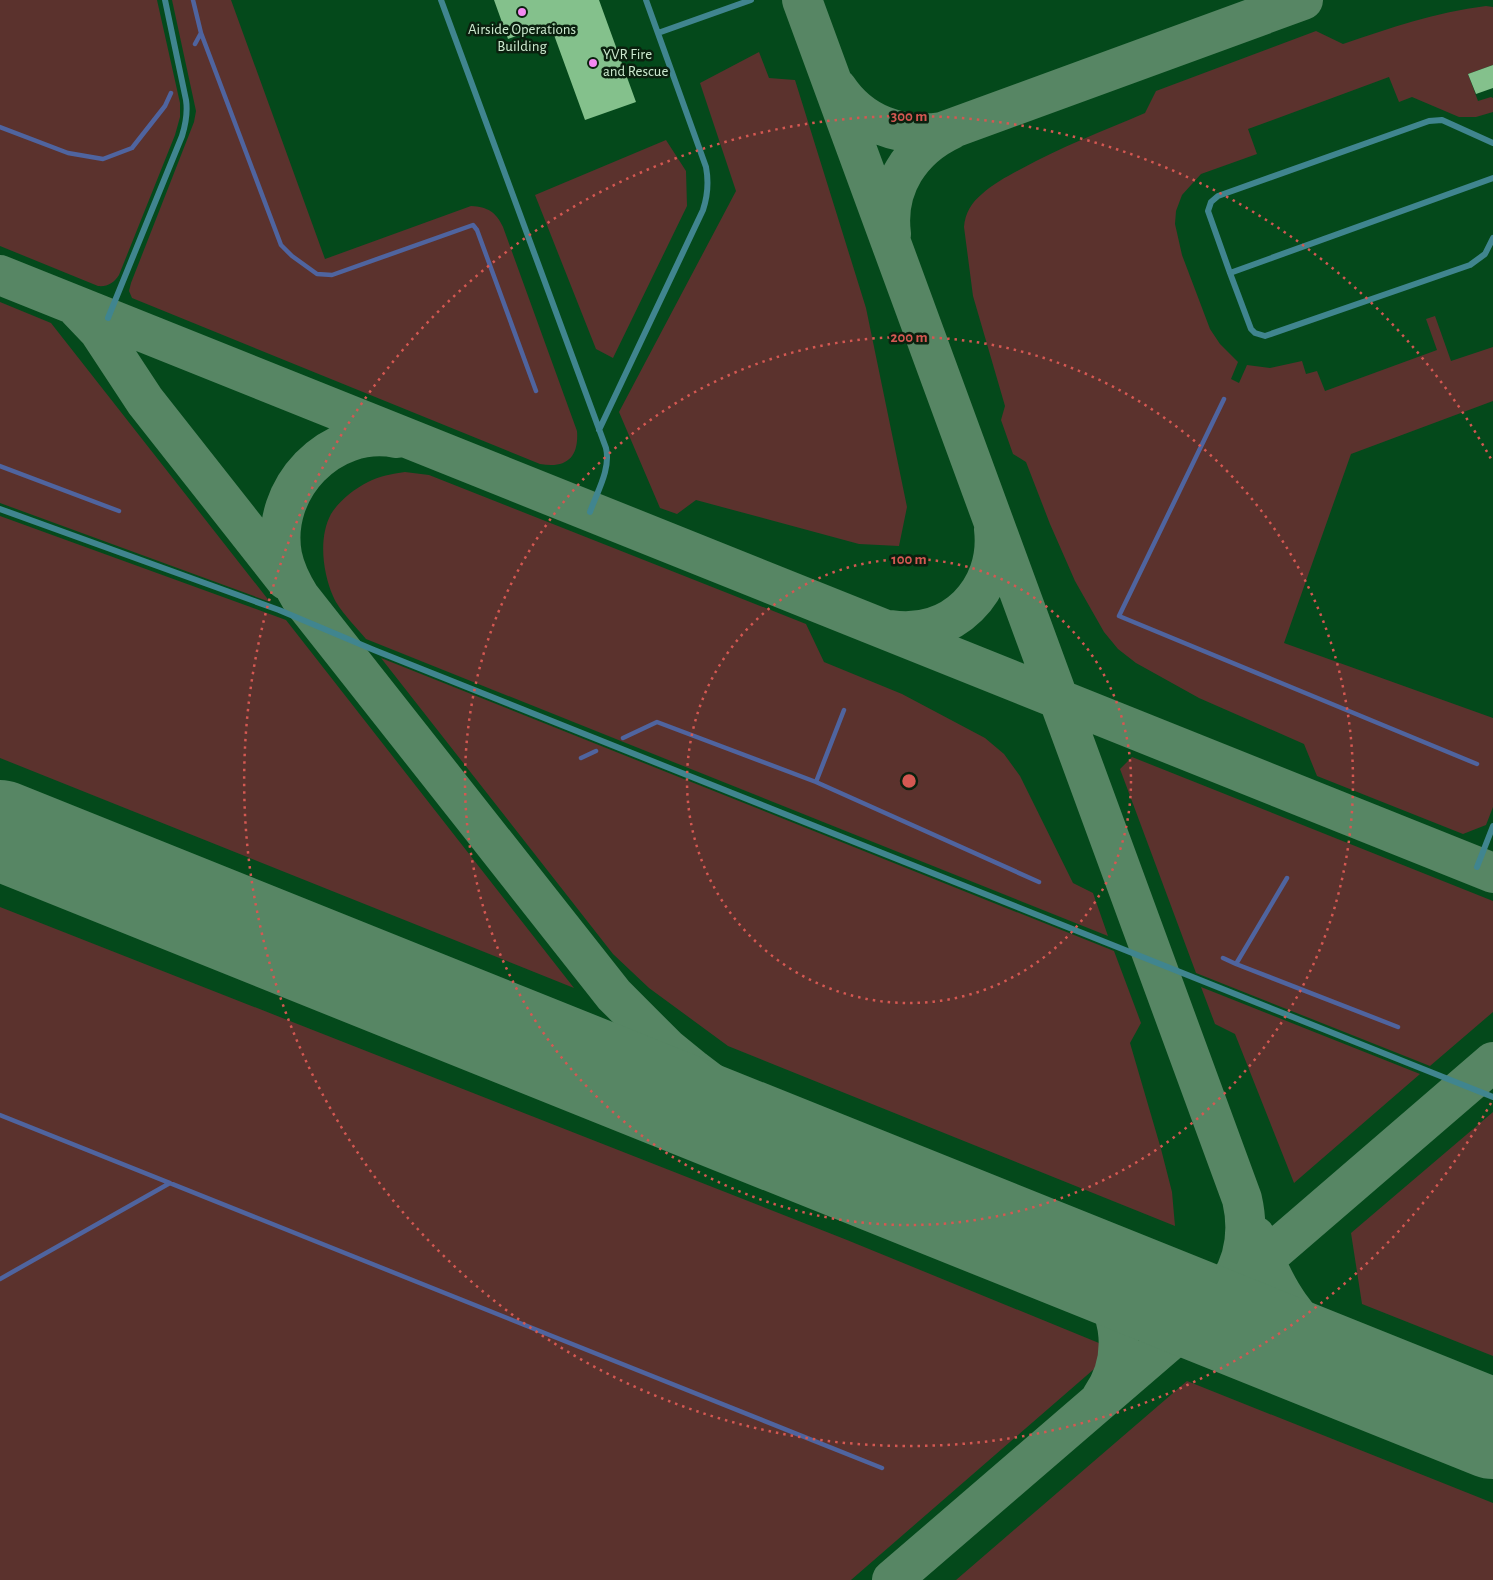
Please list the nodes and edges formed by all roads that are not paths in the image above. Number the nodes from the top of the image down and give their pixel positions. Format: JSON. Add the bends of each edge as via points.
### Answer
{"nodes":[{"id":1,"x":165,"y":0,"type":"edge"},
{"id":2,"x":441,"y":0,"type":"edge"},
{"id":3,"x":646,"y":0,"type":"edge"},
{"id":4,"x":750,"y":0,"type":"edge"},
{"id":5,"x":658,"y":33,"type":"junction"},
{"id":6,"x":1493,"y":143,"type":"edge"},
{"id":7,"x":1493,"y":178,"type":"edge"},
{"id":8,"x":1493,"y":238,"type":"edge"},
{"id":9,"x":1230,"y":274,"type":"junction"},
{"id":10,"x":108,"y":318,"type":"dead end"},
{"id":11,"x":599,"y":430,"type":"junction"},
{"id":12,"x":0,"y":509,"type":"edge"},
{"id":13,"x":590,"y":512,"type":"dead end"},
{"id":14,"x":1493,"y":826,"type":"edge"},
{"id":15,"x":1477,"y":867,"type":"dead end"},
{"id":16,"x":1493,"y":1097,"type":"edge"}],
"edges":[{"from":1,"to":10,"type":"lane","via":[[186,100],[186,124]]},
{"from":2,"to":11,"type":"lane"},
{"from":3,"to":5,"type":"lane"},
{"from":4,"to":5,"type":"lane"},
{"from":5,"to":11,"type":"lane","via":[[706,167],[708,197]]},
{"from":6,"to":9,"type":"lane","via":[[1435,119],[1218,196],[1211,202],[1208,212]]},
{"from":7,"to":9,"type":"lane"},
{"from":8,"to":9,"type":"lane","via":[[1486,254],[1470,265],[1265,336],[1251,329]]},
{"from":11,"to":13,"type":"lane","via":[[608,458]]},
{"from":12,"to":16,"type":"lane","via":[[279,610]]},
{"from":14,"to":15,"type":"lane"}]}
